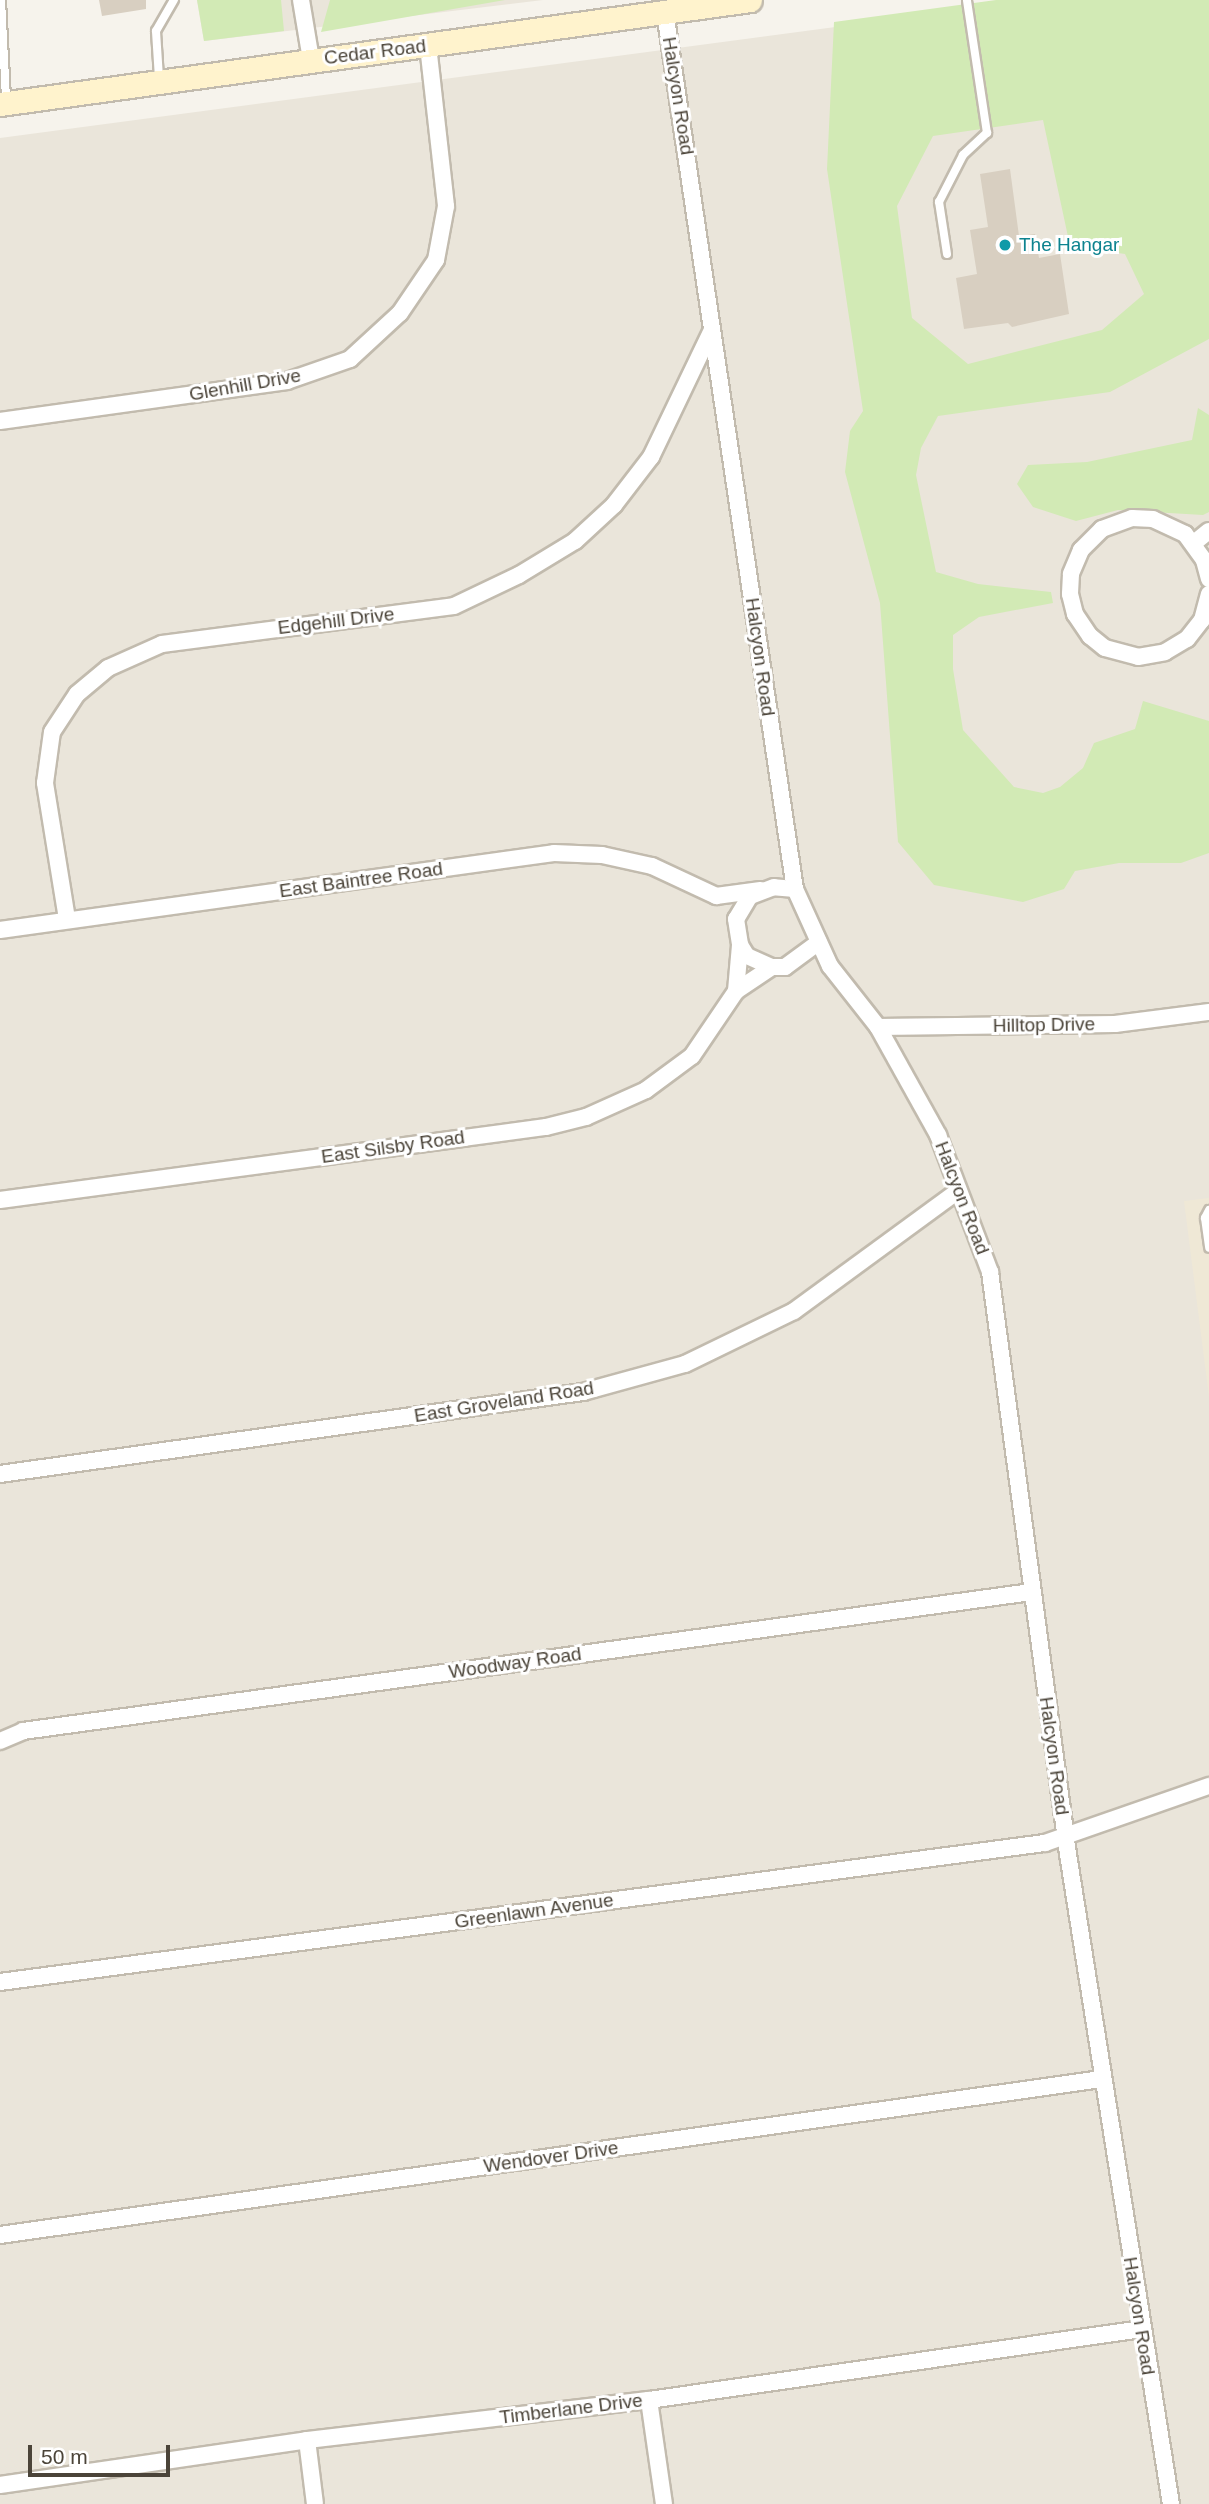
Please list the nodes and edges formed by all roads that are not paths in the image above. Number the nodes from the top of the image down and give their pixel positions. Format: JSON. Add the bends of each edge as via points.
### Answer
{"nodes":[{"id":1,"x":1,"y":0,"type":"edge"},
{"id":2,"x":174,"y":0,"type":"edge"},
{"id":3,"x":301,"y":0,"type":"edge"},
{"id":4,"x":750,"y":0,"type":"edge"},
{"id":5,"x":967,"y":0,"type":"edge"},
{"id":6,"x":665,"y":12,"type":"junction"},
{"id":7,"x":428,"y":45,"type":"junction"},
{"id":8,"x":311,"y":60,"type":"junction"},
{"id":9,"x":160,"y":81,"type":"junction"},
{"id":10,"x":3,"y":104,"type":"edge"},
{"id":11,"x":947,"y":254,"type":"dead end"},
{"id":12,"x":712,"y":331,"type":"junction"},
{"id":13,"x":0,"y":421,"type":"edge"},
{"id":14,"x":1209,"y":531,"type":"edge"},
{"id":15,"x":1194,"y":543,"type":"junction"},
{"id":16,"x":1209,"y":579,"type":"edge"},
{"id":17,"x":1209,"y":594,"type":"edge"},
{"id":18,"x":795,"y":889,"type":"junction"},
{"id":19,"x":761,"y":890,"type":"junction"},
{"id":20,"x":716,"y":897,"type":"junction"},
{"id":21,"x":67,"y":919,"type":"junction"},
{"id":22,"x":0,"y":929,"type":"edge"},
{"id":23,"x":739,"y":939,"type":"junction"},
{"id":24,"x":819,"y":942,"type":"junction"},
{"id":25,"x":772,"y":967,"type":"junction"},
{"id":26,"x":736,"y":990,"type":"junction"},
{"id":27,"x":1209,"y":1012,"type":"edge"},
{"id":28,"x":878,"y":1027,"type":"junction"},
{"id":29,"x":958,"y":1191,"type":"junction"},
{"id":30,"x":0,"y":1200,"type":"edge"},
{"id":31,"x":1209,"y":1210,"type":"edge"},
{"id":32,"x":1209,"y":1248,"type":"edge"},
{"id":33,"x":0,"y":1474,"type":"edge"},
{"id":34,"x":1031,"y":1592,"type":"junction"},
{"id":35,"x":0,"y":1741,"type":"edge"},
{"id":36,"x":1209,"y":1786,"type":"edge"},
{"id":37,"x":1066,"y":1835,"type":"junction"},
{"id":38,"x":0,"y":1982,"type":"edge"},
{"id":39,"x":1102,"y":2079,"type":"junction"},
{"id":40,"x":0,"y":2235,"type":"edge"},
{"id":41,"x":1141,"y":2329,"type":"junction"},
{"id":42,"x":649,"y":2400,"type":"junction"},
{"id":43,"x":307,"y":2440,"type":"junction"},
{"id":44,"x":0,"y":2485,"type":"edge"},
{"id":45,"x":316,"y":2504,"type":"edge"},
{"id":46,"x":664,"y":2504,"type":"edge"},
{"id":47,"x":1171,"y":2504,"type":"edge"}],
"edges":[{"from":1,"to":10,"type":"lane"},
{"from":2,"to":9,"type":"lane","via":[[154,43]]},
{"from":3,"to":8,"type":"street"},
{"from":4,"to":6,"type":"main road","name":"Cedar Road"},
{"from":5,"to":11,"type":"lane","via":[[987,133],[963,155],[939,202]]},
{"from":6,"to":7,"type":"main road","name":"Cedar Road"},
{"from":6,"to":12,"type":"street","name":"Halcyon Road"},
{"from":7,"to":8,"type":"main road","name":"Cedar Road"},
{"from":7,"to":13,"type":"street","name":"Glenhill Drive","via":[[446,206],[436,260],[400,313],[350,359],[287,381]]},
{"from":8,"to":9,"type":"main road","name":"Cedar Road"},
{"from":9,"to":10,"type":"main road","name":"Cedar Road"},
{"from":12,"to":18,"type":"street","name":"Halcyon Road"},
{"from":12,"to":21,"type":"street","name":"Edgehill Drive","via":[[651,457],[614,505],[575,541],[519,575],[454,606],[162,644],[108,668],[77,694],[52,732],[46,782]]},
{"from":14,"to":15,"type":"street"},
{"from":15,"to":16,"type":"street"},
{"from":15,"to":17,"type":"street","via":[[1175,527],[1153,519],[1132,519],[1102,529],[1081,550],[1071,574],[1075,614],[1105,648],[1125,656],[1152,656],[1166,652],[1195,630]]},
{"from":18,"to":19,"type":"street"},
{"from":18,"to":24,"type":"street","name":"Halcyon Road"},
{"from":19,"to":20,"type":"street"},
{"from":19,"to":23,"type":"street","via":[[741,907]]},
{"from":20,"to":21,"type":"street","name":"East Baintree Road","via":[[652,866],[602,855],[554,853]]},
{"from":20,"to":23,"type":"street"},
{"from":21,"to":22,"type":"street","name":"East Baintree Road"},
{"from":23,"to":25,"type":"street","via":[[758,964]]},
{"from":23,"to":26,"type":"street","name":"East Silsby Road"},
{"from":24,"to":25,"type":"street","via":[[785,967]]},
{"from":24,"to":28,"type":"street","name":"Halcyon Road","via":[[830,966]]},
{"from":25,"to":26,"type":"street","name":"East Silsby Road"},
{"from":26,"to":30,"type":"street","name":"East Silsby Road","via":[[691,1056],[646,1090],[586,1117],[546,1127]]},
{"from":27,"to":28,"type":"street","name":"Hilltop Drive","via":[[1115,1024]]},
{"from":28,"to":29,"type":"street","name":"Halcyon Road","via":[[938,1135]]},
{"from":29,"to":33,"type":"street","name":"East Groveland Road","via":[[794,1311],[685,1364],[583,1392]]},
{"from":29,"to":34,"type":"street","name":"Halcyon Road","via":[[976,1227],[990,1272]]},
{"from":31,"to":32,"type":"lane","via":[[1205,1218]]},
{"from":34,"to":35,"type":"street","name":"Woodway Road","via":[[23,1731]]},
{"from":34,"to":37,"type":"street","name":"Halcyon Road"},
{"from":36,"to":37,"type":"street","name":"Greenlawn Avenue"},
{"from":37,"to":38,"type":"street","name":"Greenlawn Avenue","via":[[1045,1843]]},
{"from":37,"to":39,"type":"street","name":"Halcyon Road"},
{"from":39,"to":40,"type":"street","name":"Wendover Drive"},
{"from":39,"to":41,"type":"street","name":"Halcyon Road"},
{"from":41,"to":42,"type":"street","name":"Timberlane Drive"},
{"from":41,"to":47,"type":"street","name":"Halcyon Road"},
{"from":42,"to":43,"type":"street","name":"Timberlane Drive"},
{"from":42,"to":46,"type":"street"},
{"from":43,"to":44,"type":"street","name":"Timberlane Drive"},
{"from":43,"to":45,"type":"street"}]}
